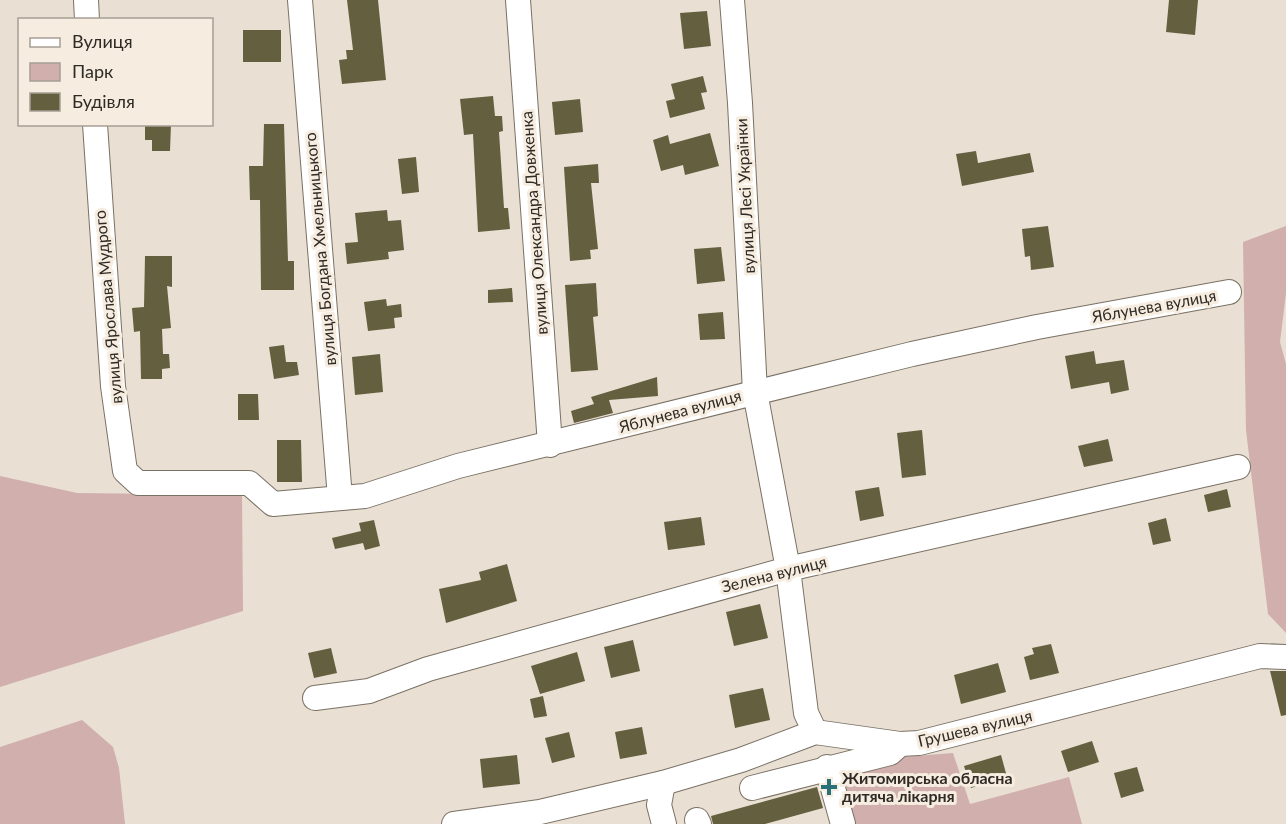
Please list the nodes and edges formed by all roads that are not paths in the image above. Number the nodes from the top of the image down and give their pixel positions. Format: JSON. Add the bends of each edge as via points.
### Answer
{"nodes":[{"id":1,"x":86,"y":0,"type":"edge"},
{"id":2,"x":300,"y":0,"type":"edge"},
{"id":3,"x":518,"y":0,"type":"edge"},
{"id":4,"x":732,"y":0,"type":"edge"},
{"id":5,"x":87,"y":18,"type":"edge"},
{"id":6,"x":95,"y":126,"type":"edge"},
{"id":7,"x":1229,"y":292,"type":"dead end"},
{"id":8,"x":755,"y":392,"type":"junction"},
{"id":9,"x":550,"y":445,"type":"junction"},
{"id":10,"x":1238,"y":467,"type":"dead end"},
{"id":11,"x":138,"y":483,"type":"joint"},
{"id":12,"x":339,"y":498,"type":"junction"},
{"id":13,"x":788,"y":569,"type":"junction"},
{"id":14,"x":1286,"y":657,"type":"edge"},
{"id":15,"x":315,"y":698,"type":"dead end"},
{"id":16,"x":814,"y":732,"type":"junction"},
{"id":17,"x":900,"y":744,"type":"junction"},
{"id":18,"x":827,"y":767,"type":"junction"},
{"id":19,"x":663,"y":783,"type":"junction"},
{"id":20,"x":752,"y":788,"type":"dead end"},
{"id":21,"x":454,"y":824,"type":"edge"},
{"id":22,"x":664,"y":824,"type":"edge"},
{"id":23,"x":843,"y":824,"type":"edge"}],
"edges":[{"from":1,"to":5,"type":"street"},
{"from":2,"to":12,"type":"street","name":"вулиця Богдана Хмельницького"},
{"from":3,"to":9,"type":"street","name":"вулиця Олександра Довженка"},
{"from":4,"to":8,"type":"street","name":"вулиця Лесі Українки"},
{"from":6,"to":11,"type":"street","name":"вулиця Ярослава Мудрого","via":[[113,386],[125,471]]},
{"from":7,"to":8,"type":"street","name":"Яблунева вулиця","via":[[1037,327]]},
{"from":8,"to":9,"type":"street","name":"Яблунева вулиця"},
{"from":8,"to":13,"type":"street","name":"вулиця Лесі Українки"},
{"from":9,"to":12,"type":"street","name":"Яблунева вулиця","via":[[458,466],[365,496]]},
{"from":10,"to":13,"type":"street","name":"Зелена вулиця"},
{"from":11,"to":12,"type":"street","name":"Яблунева вулиця","via":[[249,483],[273,504]]},
{"from":13,"to":15,"type":"street","name":"Зелена вулиця","via":[[429,669],[369,692]]},
{"from":13,"to":16,"type":"street","name":"вулиця Лесі Українки","via":[[806,713]]},
{"from":14,"to":17,"type":"street","name":"Грушева вулиця","via":[[1260,656],[919,743]]},
{"from":16,"to":17,"type":"street","name":"Грушева вулиця"},
{"from":16,"to":19,"type":"street","name":"Грушева вулиця","via":[[741,760]]},
{"from":17,"to":18,"type":"street","via":[[890,753]]},
{"from":18,"to":20,"type":"street"},
{"from":18,"to":23,"type":"street"},
{"from":19,"to":21,"type":"street","name":"Грушева вулиця","via":[[540,812]]},
{"from":19,"to":22,"type":"street","via":[[659,805]]}]}
